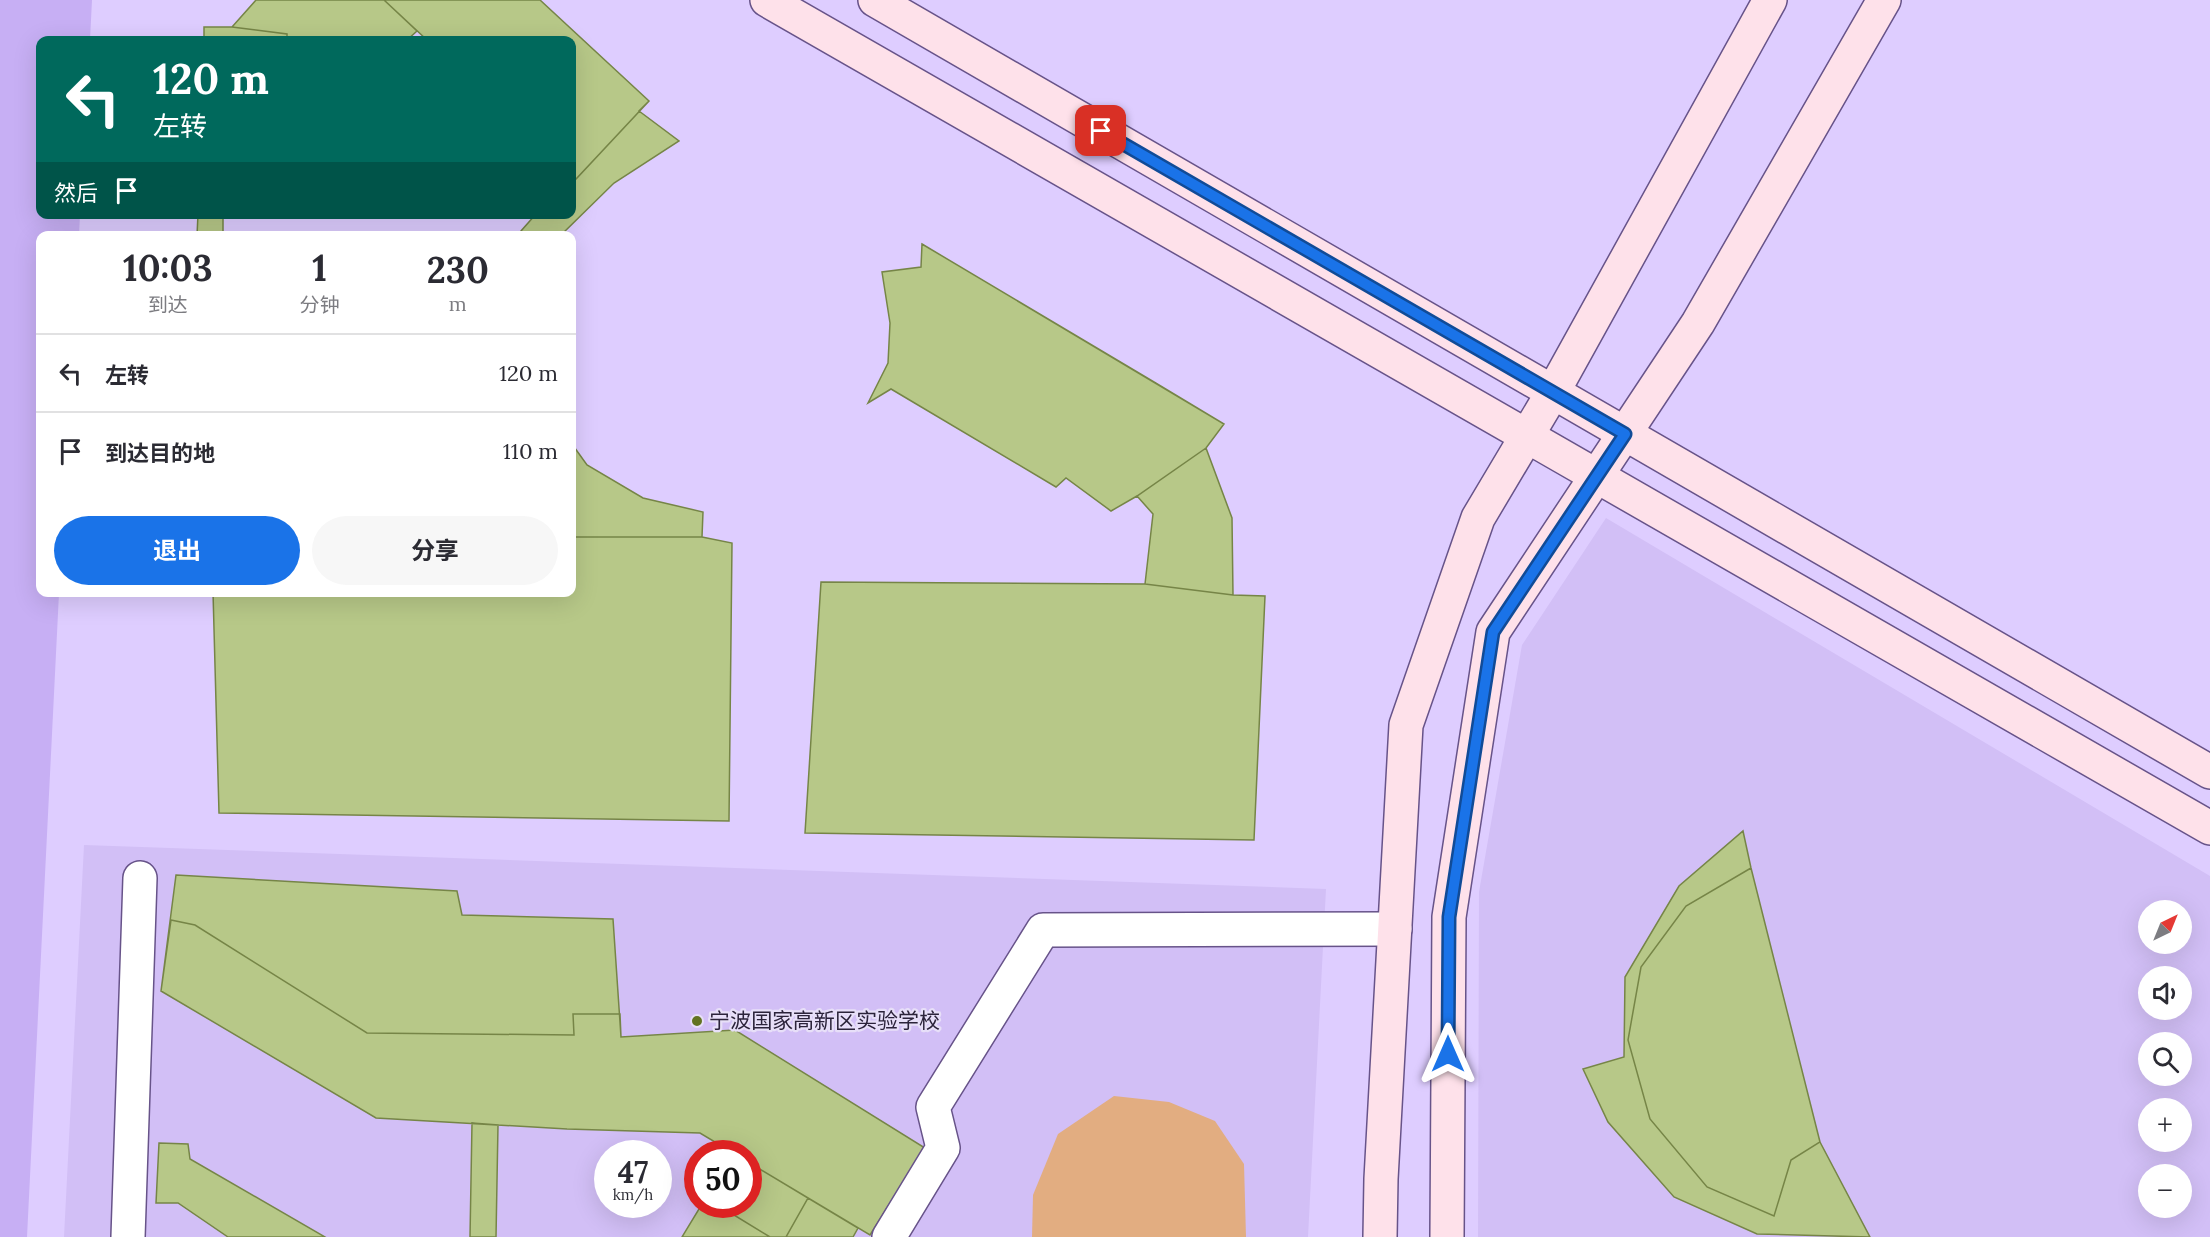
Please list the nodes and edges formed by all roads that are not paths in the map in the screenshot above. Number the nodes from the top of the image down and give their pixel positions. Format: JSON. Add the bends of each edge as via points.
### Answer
{"nodes":[{"id":1,"x":767,"y":0,"type":"edge"},
{"id":2,"x":876,"y":0,"type":"edge"},
{"id":3,"x":1770,"y":0,"type":"edge"},
{"id":4,"x":1884,"y":0,"type":"edge"},
{"id":5,"x":1553,"y":392,"type":"junction"},
{"id":6,"x":1625,"y":434,"type":"junction"},
{"id":7,"x":1526,"y":436,"type":"junction"},
{"id":8,"x":1597,"y":477,"type":"junction"},
{"id":9,"x":2210,"y":772,"type":"edge"},
{"id":10,"x":2210,"y":828,"type":"edge"},
{"id":11,"x":140,"y":878,"type":"dead end"},
{"id":12,"x":1395,"y":929,"type":"junction"},
{"id":13,"x":128,"y":1237,"type":"edge"},
{"id":14,"x":889,"y":1237,"type":"edge"},
{"id":15,"x":1380,"y":1237,"type":"edge"},
{"id":16,"x":1447,"y":1237,"type":"edge"}],
"edges":[{"from":1,"to":7,"type":"main road"},
{"from":2,"to":5,"type":"main road"},
{"from":3,"to":5,"type":"main road"},
{"from":4,"to":6,"type":"main road","via":[[1698,323]]},
{"from":5,"to":6,"type":"main road"},
{"from":5,"to":7,"type":"main road"},
{"from":6,"to":8,"type":"main road"},
{"from":6,"to":9,"type":"main road"},
{"from":7,"to":8,"type":"main road"},
{"from":7,"to":12,"type":"main road","via":[[1478,518],[1406,725]]},
{"from":8,"to":10,"type":"main road"},
{"from":8,"to":16,"type":"main road","via":[[1493,632],[1449,917]]},
{"from":11,"to":13,"type":"street"},
{"from":12,"to":14,"type":"street","via":[[1043,930],[933,1107],[943,1148]]},
{"from":12,"to":15,"type":"main road"}]}
